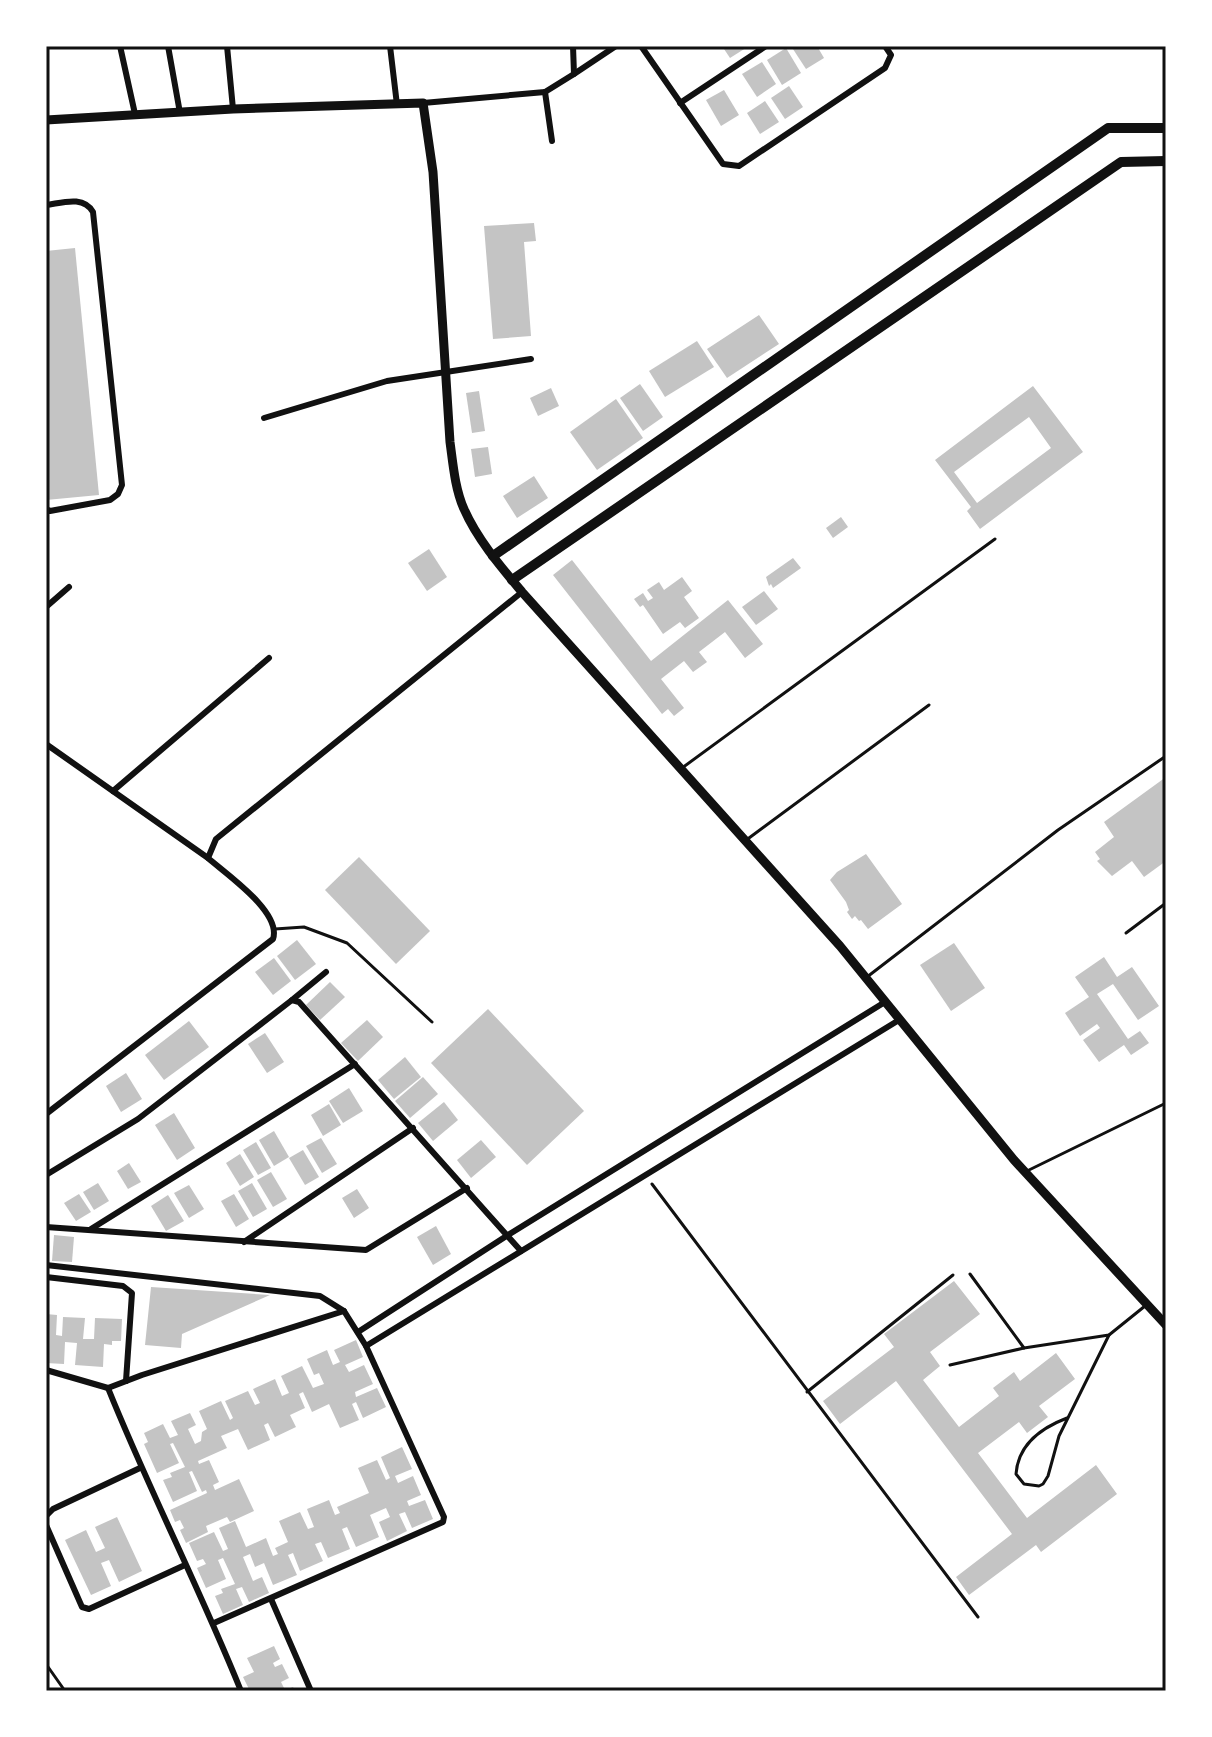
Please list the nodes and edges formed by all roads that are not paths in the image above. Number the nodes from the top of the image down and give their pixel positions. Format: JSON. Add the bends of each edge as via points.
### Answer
{"nodes":[{"id":1,"x":120,"y":46,"type":"edge"},
{"id":2,"x":168,"y":46,"type":"edge"},
{"id":3,"x":227,"y":46,"type":"edge"},
{"id":4,"x":390,"y":46,"type":"edge"},
{"id":5,"x":573,"y":46,"type":"edge"},
{"id":6,"x":616,"y":46,"type":"edge"},
{"id":7,"x":641,"y":46,"type":"edge"},
{"id":8,"x":766,"y":46,"type":"edge"},
{"id":9,"x":885,"y":46,"type":"edge"},
{"id":10,"x":574,"y":74,"type":"junction"},
{"id":11,"x":545,"y":92,"type":"junction"},
{"id":12,"x":423,"y":103,"type":"junction"},
{"id":13,"x":680,"y":103,"type":"junction"},
{"id":14,"x":397,"y":105,"type":"junction"},
{"id":15,"x":233,"y":109,"type":"junction"},
{"id":16,"x":180,"y":113,"type":"junction"},
{"id":17,"x":135,"y":114,"type":"junction"},
{"id":18,"x":46,"y":120,"type":"edge"},
{"id":19,"x":1166,"y":128,"type":"edge"},
{"id":20,"x":552,"y":141,"type":"dead end"},
{"id":21,"x":1166,"y":161,"type":"edge"},
{"id":22,"x":46,"y":205,"type":"edge"},
{"id":23,"x":531,"y":359,"type":"dead end"},
{"id":24,"x":446,"y":373,"type":"junction"},
{"id":25,"x":264,"y":418,"type":"dead end"},
{"id":26,"x":46,"y":509,"type":"edge"},
{"id":27,"x":995,"y":539,"type":"dead end"},
{"id":28,"x":493,"y":556,"type":"junction"},
{"id":29,"x":512,"y":580,"type":"junction"},
{"id":30,"x":69,"y":587,"type":"dead end"},
{"id":31,"x":522,"y":592,"type":"junction"},
{"id":32,"x":46,"y":607,"type":"edge"},
{"id":33,"x":269,"y":658,"type":"dead end"},
{"id":34,"x":929,"y":705,"type":"dead end"},
{"id":35,"x":46,"y":744,"type":"edge"},
{"id":36,"x":1166,"y":756,"type":"edge"},
{"id":37,"x":682,"y":768,"type":"junction"},
{"id":38,"x":113,"y":791,"type":"junction"},
{"id":39,"x":746,"y":841,"type":"junction"},
{"id":40,"x":208,"y":858,"type":"junction"},
{"id":41,"x":1166,"y":903,"type":"edge"},
{"id":42,"x":275,"y":929,"type":"junction"},
{"id":43,"x":1126,"y":933,"type":"dead end"},
{"id":44,"x":326,"y":972,"type":"dead end"},
{"id":45,"x":865,"y":978,"type":"junction"},
{"id":46,"x":292,"y":1000,"type":"junction"},
{"id":47,"x":885,"y":1002,"type":"junction"},
{"id":48,"x":899,"y":1020,"type":"junction"},
{"id":49,"x":432,"y":1022,"type":"dead end"},
{"id":50,"x":355,"y":1064,"type":"junction"},
{"id":51,"x":1166,"y":1103,"type":"edge"},
{"id":52,"x":46,"y":1114,"type":"edge"},
{"id":53,"x":413,"y":1128,"type":"junction"},
{"id":54,"x":1025,"y":1171,"type":"junction"},
{"id":55,"x":46,"y":1175,"type":"edge"},
{"id":56,"x":467,"y":1188,"type":"junction"},
{"id":57,"x":46,"y":1227,"type":"edge"},
{"id":58,"x":91,"y":1229,"type":"junction"},
{"id":59,"x":508,"y":1235,"type":"junction"},
{"id":60,"x":244,"y":1242,"type":"junction"},
{"id":61,"x":521,"y":1251,"type":"junction"},
{"id":62,"x":46,"y":1265,"type":"edge"},
{"id":63,"x":970,"y":1274,"type":"dead end"},
{"id":64,"x":46,"y":1277,"type":"edge"},
{"id":65,"x":1147,"y":1305,"type":"junction"},
{"id":66,"x":344,"y":1311,"type":"junction"},
{"id":67,"x":1166,"y":1325,"type":"edge"},
{"id":68,"x":358,"y":1332,"type":"junction"},
{"id":69,"x":1109,"y":1335,"type":"junction"},
{"id":70,"x":366,"y":1346,"type":"junction"},
{"id":71,"x":1024,"y":1348,"type":"junction"},
{"id":72,"x":950,"y":1365,"type":"dead end"},
{"id":73,"x":46,"y":1370,"type":"edge"},
{"id":74,"x":126,"y":1381,"type":"junction"},
{"id":75,"x":108,"y":1388,"type":"junction"},
{"id":76,"x":1067,"y":1418,"type":"junction"},
{"id":77,"x":140,"y":1468,"type":"junction"},
{"id":78,"x":46,"y":1516,"type":"edge"},
{"id":79,"x":46,"y":1525,"type":"edge"},
{"id":80,"x":185,"y":1565,"type":"junction"},
{"id":81,"x":271,"y":1599,"type":"junction"},
{"id":82,"x":214,"y":1623,"type":"junction"},
{"id":83,"x":241,"y":1691,"type":"edge"},
{"id":84,"x":311,"y":1691,"type":"edge"}],
"edges":[{"from":1,"to":17,"type":"street"},
{"from":2,"to":16,"type":"street"},
{"from":3,"to":15,"type":"street"},
{"from":4,"to":14,"type":"street"},
{"from":5,"to":10,"type":"street"},
{"from":6,"to":10,"type":"street"},
{"from":7,"to":13,"type":"street"},
{"from":8,"to":13,"type":"street"},
{"from":9,"to":13,"type":"street","via":[[891,55],[885,68],[739,166],[723,164]]},
{"from":10,"to":11,"type":"street"},
{"from":11,"to":12,"type":"street"},
{"from":11,"to":20,"type":"street"},
{"from":12,"to":14,"type":"main road"},
{"from":12,"to":24,"type":"main road","via":[[433,172]]},
{"from":14,"to":15,"type":"main road"},
{"from":15,"to":16,"type":"main road"},
{"from":16,"to":17,"type":"main road"},
{"from":17,"to":18,"type":"main road"},
{"from":19,"to":28,"type":"main road","via":[[1108,128]]},
{"from":21,"to":29,"type":"main road","via":[[1121,162]]},
{"from":22,"to":26,"type":"street","via":[[82,201],[93,212],[122,485],[110,500]]},
{"from":23,"to":24,"type":"street"},
{"from":24,"to":25,"type":"street","via":[[387,381]]},
{"from":24,"to":28,"type":"main road","via":[[454,474],[463,508]]},
{"from":27,"to":37,"type":"lane"},
{"from":28,"to":29,"type":"main road"},
{"from":29,"to":31,"type":"main road"},
{"from":30,"to":32,"type":"street"},
{"from":31,"to":37,"type":"main road"},
{"from":31,"to":40,"type":"street","via":[[216,839]]},
{"from":33,"to":38,"type":"street"},
{"from":34,"to":39,"type":"lane"},
{"from":35,"to":38,"type":"street"},
{"from":36,"to":45,"type":"lane","via":[[1058,830]]},
{"from":37,"to":39,"type":"main road"},
{"from":38,"to":40,"type":"street"},
{"from":39,"to":45,"type":"main road"},
{"from":40,"to":42,"type":"street","via":[[266,911]]},
{"from":41,"to":43,"type":"lane"},
{"from":42,"to":49,"type":"lane","via":[[304,927],[347,943]]},
{"from":42,"to":52,"type":"street","via":[[270,941]]},
{"from":44,"to":46,"type":"street"},
{"from":45,"to":47,"type":"main road"},
{"from":46,"to":50,"type":"street"},
{"from":46,"to":55,"type":"street","via":[[138,1119]]},
{"from":47,"to":48,"type":"main road"},
{"from":47,"to":59,"type":"street"},
{"from":48,"to":54,"type":"main road"},
{"from":48,"to":61,"type":"street"},
{"from":50,"to":53,"type":"street"},
{"from":50,"to":58,"type":"street"},
{"from":51,"to":54,"type":"lane"},
{"from":53,"to":56,"type":"street"},
{"from":53,"to":60,"type":"street"},
{"from":54,"to":65,"type":"main road"},
{"from":56,"to":59,"type":"street"},
{"from":56,"to":60,"type":"street","via":[[366,1250]]},
{"from":57,"to":58,"type":"street"},
{"from":58,"to":60,"type":"street"},
{"from":59,"to":61,"type":"street"},
{"from":59,"to":68,"type":"street"},
{"from":61,"to":70,"type":"street"},
{"from":62,"to":66,"type":"street","via":[[320,1296]]},
{"from":63,"to":71,"type":"lane"},
{"from":64,"to":74,"type":"street","via":[[123,1286],[132,1293]]},
{"from":65,"to":67,"type":"main road"},
{"from":65,"to":69,"type":"lane"},
{"from":66,"to":68,"type":"street"},
{"from":66,"to":74,"type":"street"},
{"from":68,"to":70,"type":"street"},
{"from":69,"to":71,"type":"lane"},
{"from":69,"to":76,"type":"lane"},
{"from":70,"to":81,"type":"street","via":[[444,1520]]},
{"from":71,"to":72,"type":"lane"},
{"from":73,"to":75,"type":"street"},
{"from":74,"to":75,"type":"street"},
{"from":75,"to":77,"type":"street"},
{"from":76,"to":76,"type":"lane","via":[[1043,1484],[1024,1484],[1016,1474],[1017,1457],[1049,1425]]},
{"from":77,"to":78,"type":"street"},
{"from":77,"to":80,"type":"street"},
{"from":79,"to":80,"type":"street","via":[[84,1608],[93,1609]]},
{"from":80,"to":82,"type":"street"},
{"from":81,"to":82,"type":"street"},
{"from":81,"to":84,"type":"street"},
{"from":82,"to":83,"type":"street"}]}
